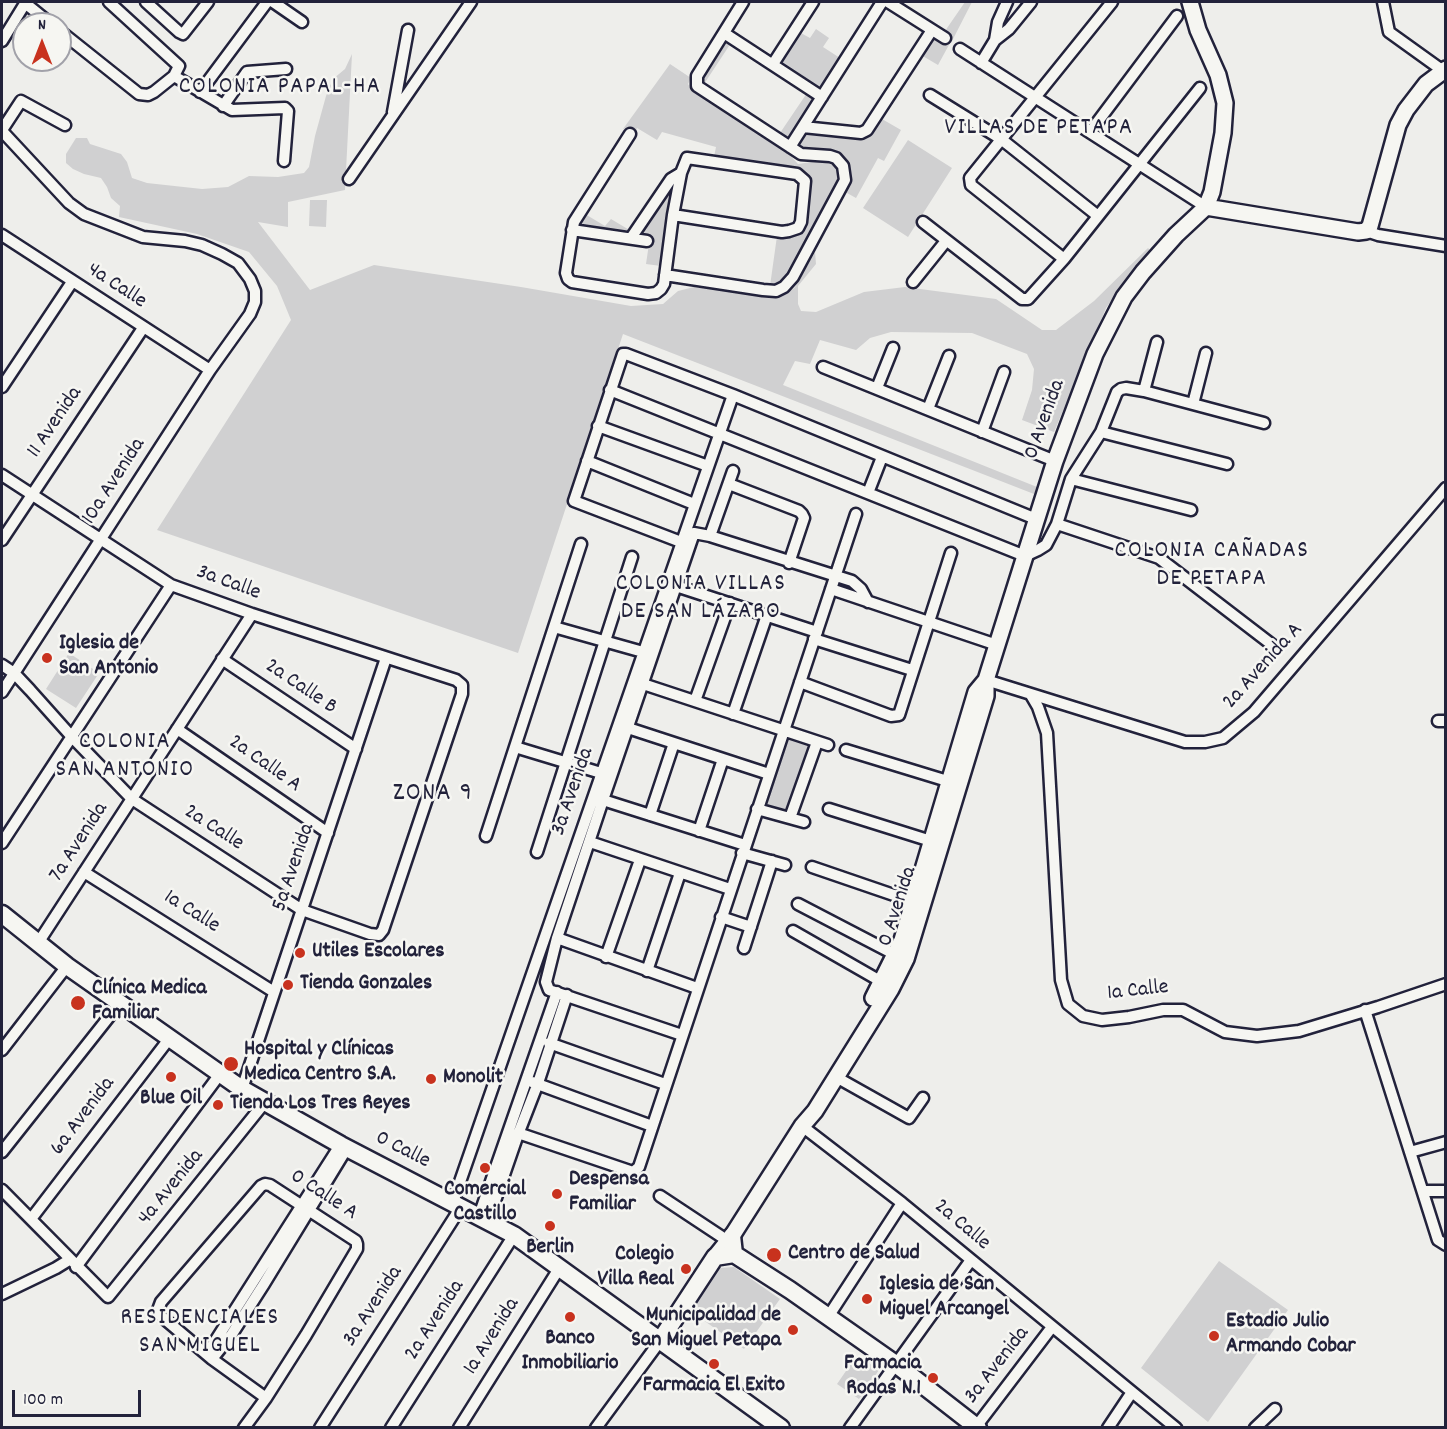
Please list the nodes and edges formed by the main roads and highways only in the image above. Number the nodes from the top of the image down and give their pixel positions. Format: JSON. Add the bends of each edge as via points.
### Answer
{"nodes":[{"id":1,"x":1190,"y":2,"type":"edge"},
{"id":2,"x":1445,"y":71,"type":"edge"},
{"id":3,"x":1206,"y":207,"type":"junction"},
{"id":4,"x":955,"y":783,"type":"junction"},
{"id":5,"x":919,"y":903,"type":"junction"},
{"id":6,"x":2,"y":914,"type":"edge"},
{"id":7,"x":802,"y":1126,"type":"junction"},
{"id":8,"x":732,"y":1244,"type":"junction"},
{"id":9,"x":660,"y":1341,"type":"junction"},
{"id":10,"x":977,"y":1427,"type":"edge"},
{"id":11,"x":781,"y":1428,"type":"edge"}],
"edges":[{"from":1,"to":3,"type":"main road","via":[[1225,103],[1216,175]]},
{"from":2,"to":3,"type":"main road","via":[[1426,84],[1398,125],[1366,231]]},
{"from":3,"to":4,"type":"main road","name":"0 Avenida","via":[[1169,243],[1124,297],[1095,354],[1036,519],[986,680],[987,696]]},
{"from":4,"to":5,"type":"main road","name":"0 Avenida"},
{"from":4,"to":5,"type":"main road","name":"0 Avenida","via":[[931,841]]},
{"from":5,"to":7,"type":"main road","name":"0 Avenida","via":[[882,982],[809,1105]]},
{"from":5,"to":7,"type":"main road","name":"0 Avenida","via":[[912,943],[898,976]]},
{"from":6,"to":9,"type":"main road","name":"0 Calle","via":[[67,966],[242,1089],[514,1235]]},
{"from":7,"to":8,"type":"main road","name":"0 Avenida"},
{"from":8,"to":9,"type":"main road","via":[[715,1257]]},
{"from":8,"to":10,"type":"main road"},
{"from":9,"to":11,"type":"main road","name":"0 Calle"}]}
